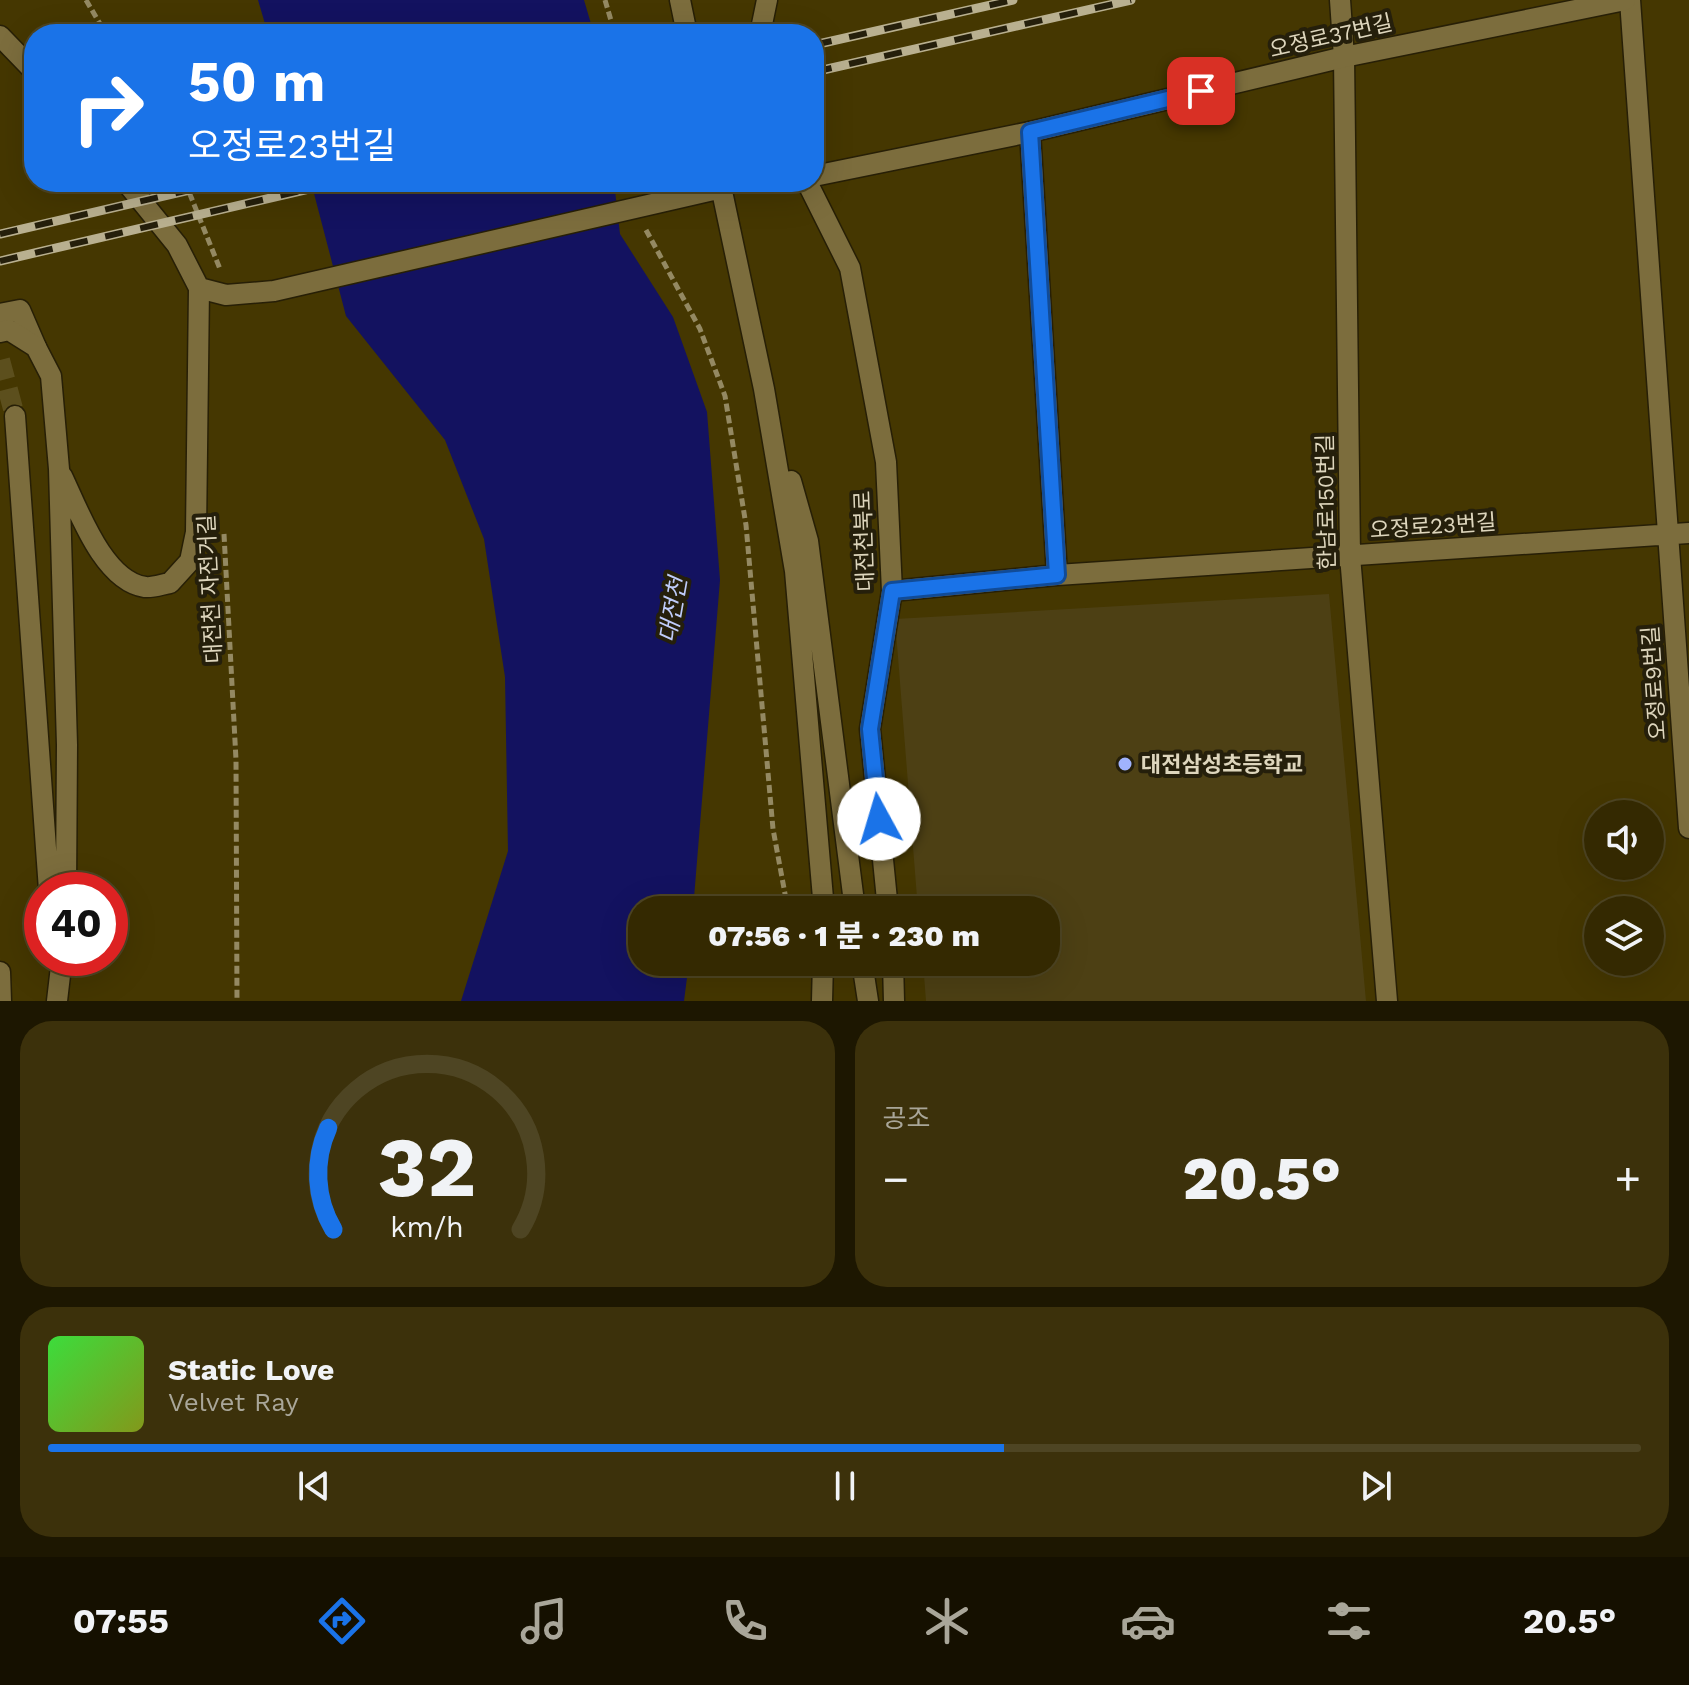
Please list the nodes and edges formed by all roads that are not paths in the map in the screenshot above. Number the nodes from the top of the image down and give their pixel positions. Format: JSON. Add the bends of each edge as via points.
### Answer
{"nodes":[{"id":1,"x":680,"y":0,"type":"edge"},
{"id":2,"x":767,"y":0,"type":"edge"},
{"id":3,"x":1340,"y":0,"type":"edge"},
{"id":4,"x":1628,"y":0,"type":"edge"},
{"id":5,"x":685,"y":24,"type":"edge"},
{"id":6,"x":762,"y":24,"type":"edge"},
{"id":7,"x":0,"y":36,"type":"edge"},
{"id":8,"x":1344,"y":57,"type":"junction"},
{"id":9,"x":24,"y":61,"type":"edge"},
{"id":10,"x":1030,"y":132,"type":"junction"},
{"id":11,"x":824,"y":174,"type":"edge"},
{"id":12,"x":134,"y":192,"type":"edge"},
{"id":13,"x":696,"y":192,"type":"edge"},
{"id":14,"x":722,"y":192,"type":"edge"},
{"id":15,"x":812,"y":192,"type":"edge"},
{"id":16,"x":199,"y":288,"type":"junction"},
{"id":17,"x":0,"y":314,"type":"edge"},
{"id":18,"x":0,"y":332,"type":"edge"},
{"id":19,"x":36,"y":347,"type":"junction"},
{"id":20,"x":764,"y":389,"type":"junction"},
{"id":21,"x":15,"y":416,"type":"tunnel mouth"},
{"id":22,"x":59,"y":469,"type":"junction"},
{"id":23,"x":1689,"y":533,"type":"edge"},
{"id":24,"x":1668,"y":535,"type":"junction"},
{"id":25,"x":1350,"y":556,"type":"junction"},
{"id":26,"x":1057,"y":575,"type":"junction"},
{"id":27,"x":892,"y":591,"type":"junction"},
{"id":28,"x":1689,"y":828,"type":"edge"},
{"id":29,"x":48,"y":872,"type":"edge"},
{"id":30,"x":66,"y":872,"type":"edge"},
{"id":31,"x":823,"y":896,"type":"edge"},
{"id":32,"x":853,"y":896,"type":"edge"},
{"id":33,"x":887,"y":896,"type":"edge"},
{"id":34,"x":0,"y":972,"type":"edge"},
{"id":35,"x":55,"y":976,"type":"edge"},
{"id":36,"x":60,"y":976,"type":"edge"},
{"id":37,"x":823,"y":976,"type":"edge"},
{"id":38,"x":864,"y":976,"type":"edge"},
{"id":39,"x":893,"y":976,"type":"edge"},
{"id":40,"x":57,"y":1000,"type":"edge"},
{"id":41,"x":1,"y":1001,"type":"edge"},
{"id":42,"x":822,"y":1001,"type":"edge"},
{"id":43,"x":868,"y":1001,"type":"edge"},
{"id":44,"x":894,"y":1001,"type":"edge"},
{"id":45,"x":1387,"y":1001,"type":"edge"}],
"edges":[{"from":1,"to":5,"type":"street"},
{"from":2,"to":6,"type":"street"},
{"from":3,"to":8,"type":"street","name":"한남로150번길"},
{"from":4,"to":8,"type":"street","name":"오정로37번길"},
{"from":4,"to":24,"type":"street"},
{"from":7,"to":9,"type":"street"},
{"from":8,"to":10,"type":"street","name":"오정로37번길"},
{"from":8,"to":25,"type":"street","name":"한남로150번길"},
{"from":10,"to":11,"type":"street","name":"오정로37번길"},
{"from":10,"to":26,"type":"street"},
{"from":12,"to":16,"type":"street","via":[[177,245]]},
{"from":13,"to":16,"type":"street","via":[[274,291],[226,295]]},
{"from":14,"to":20,"type":"street"},
{"from":15,"to":27,"type":"street","name":"대전천북로","via":[[850,268],[886,462]]},
{"from":16,"to":22,"type":"street","via":[[196,532],[190,561],[170,583],[144,587],[115,571],[89,534]]},
{"from":17,"to":19,"type":"street","via":[[20,310]]},
{"from":18,"to":19,"type":"street","via":[[9,330]]},
{"from":19,"to":22,"type":"street","via":[[51,376]]},
{"from":20,"to":31,"type":"street","via":[[795,571]]},
{"from":20,"to":32,"type":"street","via":[[808,541]]},
{"from":21,"to":29,"type":"street"},
{"from":22,"to":30,"type":"street"},
{"from":23,"to":24,"type":"street","name":"오정로23번길"},
{"from":24,"to":25,"type":"street","name":"오정로23번길"},
{"from":24,"to":28,"type":"street","name":"오정로9번길"},
{"from":25,"to":26,"type":"street","name":"오정로23번길"},
{"from":25,"to":45,"type":"street","name":"한남로150번길"},
{"from":26,"to":27,"type":"street","name":"오정로23번길"},
{"from":27,"to":33,"type":"street","name":"대전천북로","via":[[870,729]]},
{"from":34,"to":41,"type":"street"},
{"from":35,"to":40,"type":"street"},
{"from":36,"to":40,"type":"street"},
{"from":37,"to":42,"type":"street"},
{"from":38,"to":43,"type":"street"},
{"from":39,"to":44,"type":"street"}]}
